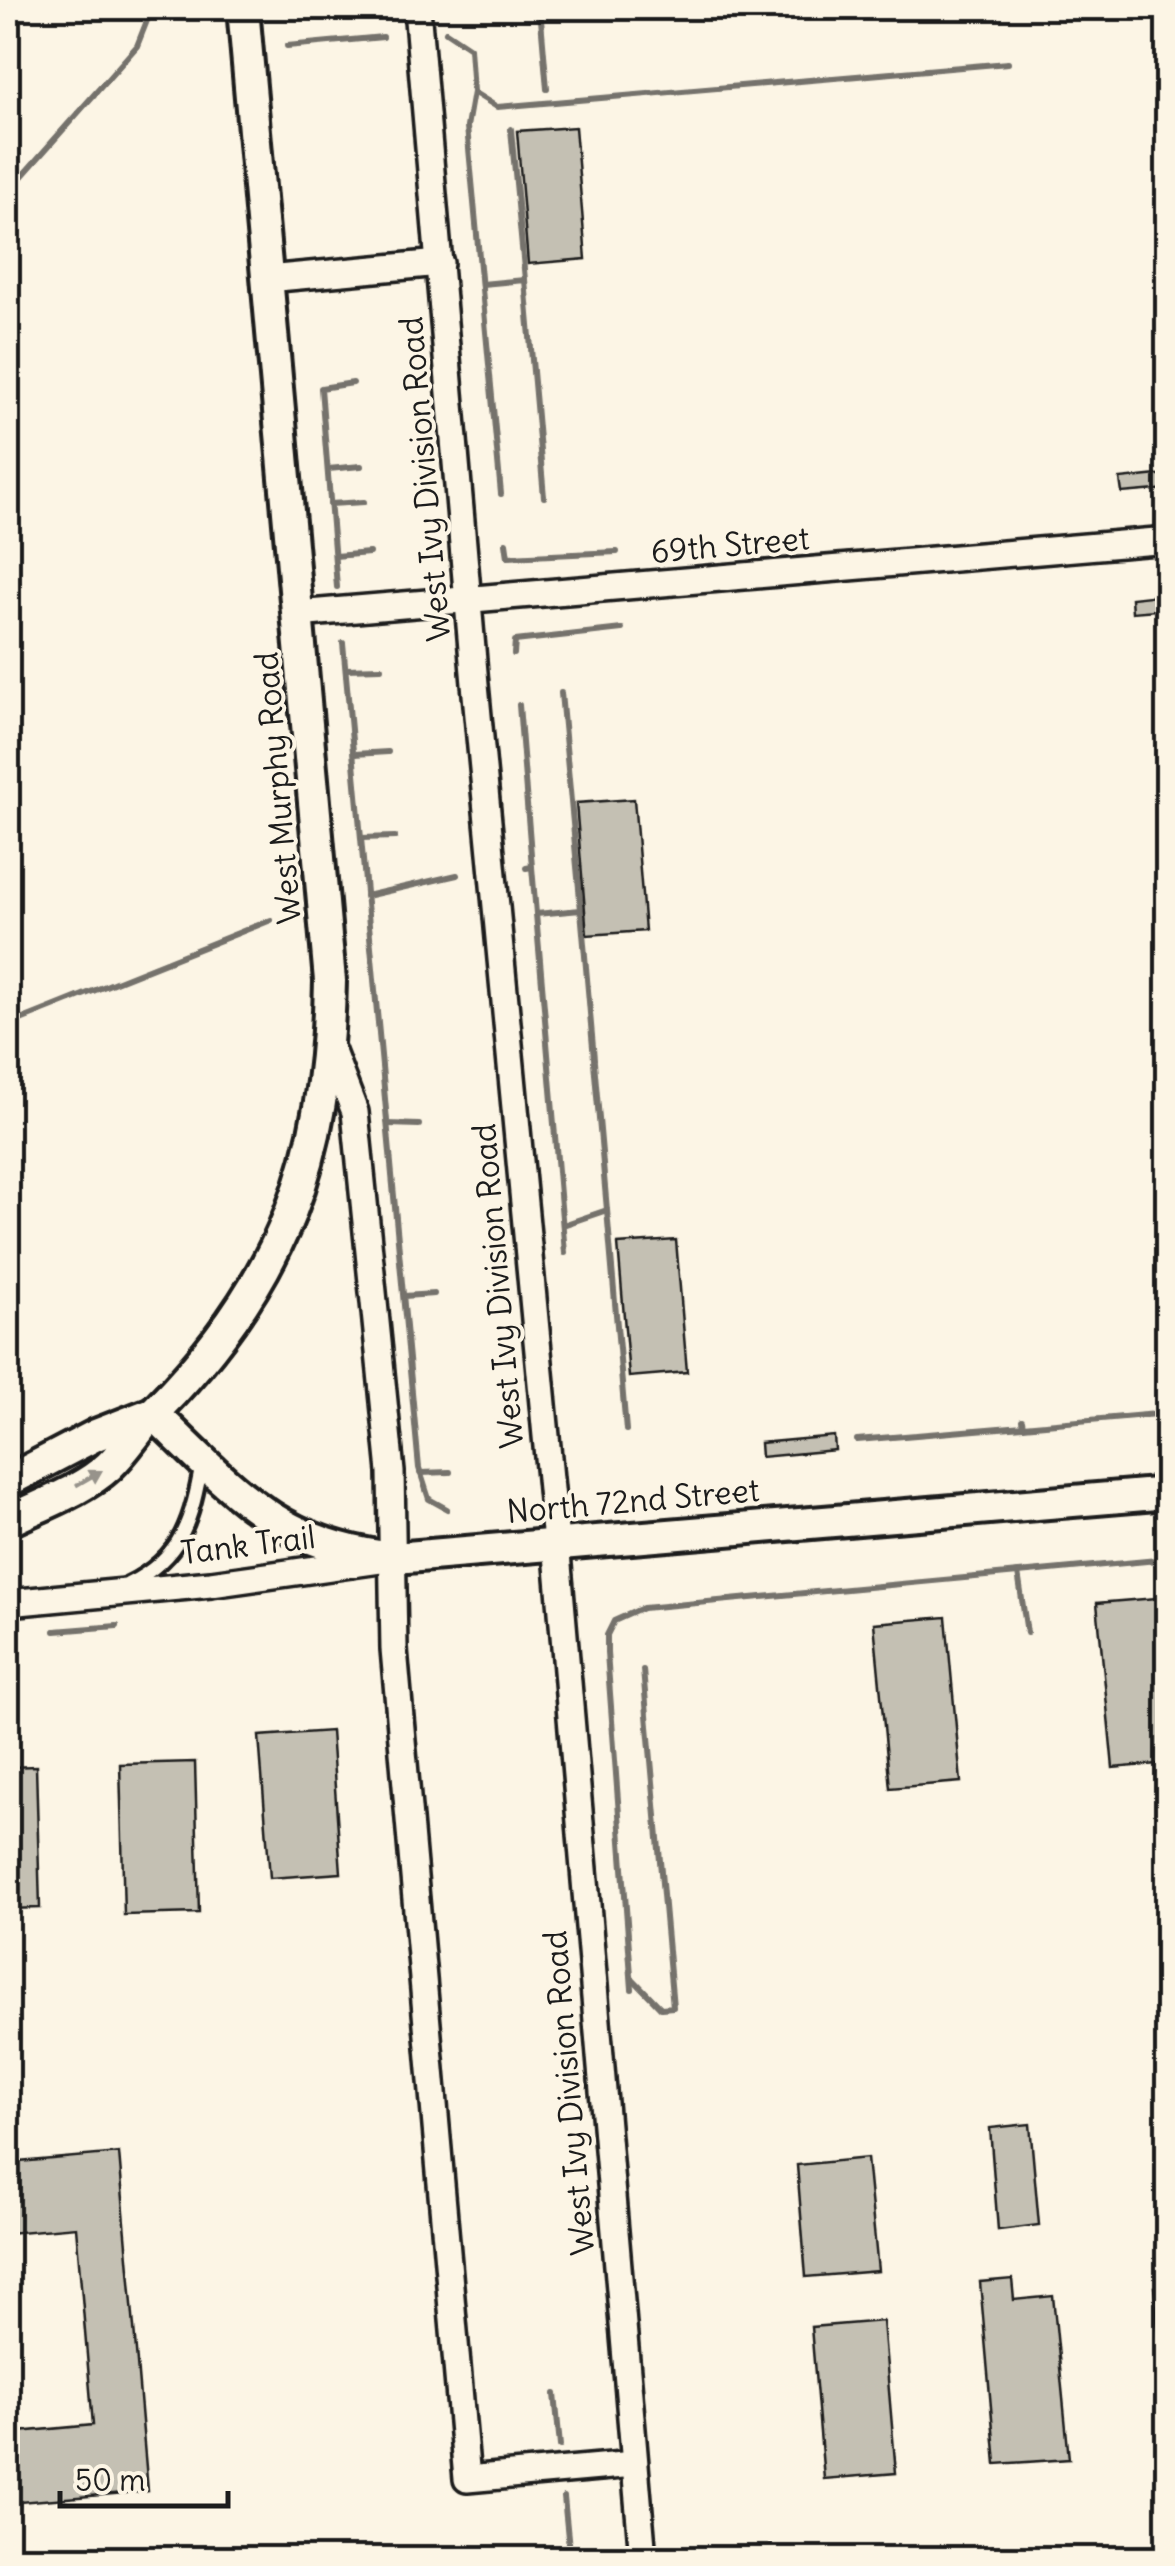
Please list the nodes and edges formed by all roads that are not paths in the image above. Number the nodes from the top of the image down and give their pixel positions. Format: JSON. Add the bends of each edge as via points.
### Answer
{"nodes":[{"id":1,"x":243,"y":8,"type":"edge"},
{"id":2,"x":417,"y":8,"type":"edge"},
{"id":3,"x":440,"y":263,"type":"junction"},
{"id":4,"x":267,"y":279,"type":"junction"},
{"id":5,"x":1168,"y":540,"type":"edge"},
{"id":6,"x":468,"y":600,"type":"junction"},
{"id":7,"x":297,"y":614,"type":"junction"},
{"id":8,"x":329,"y":1044,"type":"junction"},
{"id":9,"x":152,"y":1413,"type":"junction"},
{"id":10,"x":202,"y":1460,"type":"junction"},
{"id":11,"x":8,"y":1481,"type":"edge"},
{"id":12,"x":1168,"y":1493,"type":"edge"},
{"id":13,"x":8,"y":1520,"type":"edge"},
{"id":14,"x":556,"y":1542,"type":"junction"},
{"id":15,"x":394,"y":1558,"type":"junction"},
{"id":16,"x":110,"y":1593,"type":"junction"},
{"id":17,"x":8,"y":1603,"type":"edge"},
{"id":18,"x":634,"y":2464,"type":"junction"},
{"id":19,"x":643,"y":2558,"type":"edge"}],
"edges":[{"from":1,"to":4,"type":"street","name":"West Murphy Road"},
{"from":2,"to":3,"type":"street","name":"West Ivy Division Road"},
{"from":3,"to":4,"type":"street"},
{"from":3,"to":6,"type":"street","name":"West Ivy Division Road"},
{"from":4,"to":7,"type":"street","name":"West Murphy Road"},
{"from":5,"to":6,"type":"street","name":"69th Street"},
{"from":6,"to":7,"type":"street","name":"69th Street"},
{"from":6,"to":14,"type":"street","name":"West Ivy Division Road"},
{"from":7,"to":8,"type":"street","name":"West Murphy Road","via":[[330,981]]},
{"from":8,"to":9,"type":"street","via":[[309,1159],[264,1277],[204,1362]]},
{"from":8,"to":15,"type":"street","name":"West Murphy Road","via":[[355,1112],[392,1472]]},
{"from":9,"to":10,"type":"street","name":"North 72nd Street"},
{"from":9,"to":11,"type":"street"},
{"from":13,"to":9,"type":"street","one_way":true,"via":[[108,1468]]},
{"from":10,"to":15,"type":"street","name":"North 72nd Street","via":[[286,1528],[345,1554]]},
{"from":10,"to":16,"type":"lane","name":"Tank Trail","via":[[191,1521],[168,1557]]},
{"from":12,"to":14,"type":"street","name":"North 72nd Street"},
{"from":14,"to":15,"type":"street","name":"North 72nd Street"},
{"from":14,"to":18,"type":"street","name":"West Ivy Division Road"},
{"from":15,"to":16,"type":"street","name":"Tank Trail"},
{"from":15,"to":18,"type":"street","name":"West Murphy Road","via":[[394,1649],[467,2478]]},
{"from":16,"to":17,"type":"street","name":"Tank Trail"},
{"from":18,"to":19,"type":"street","name":"West Ivy Division Road"}]}
